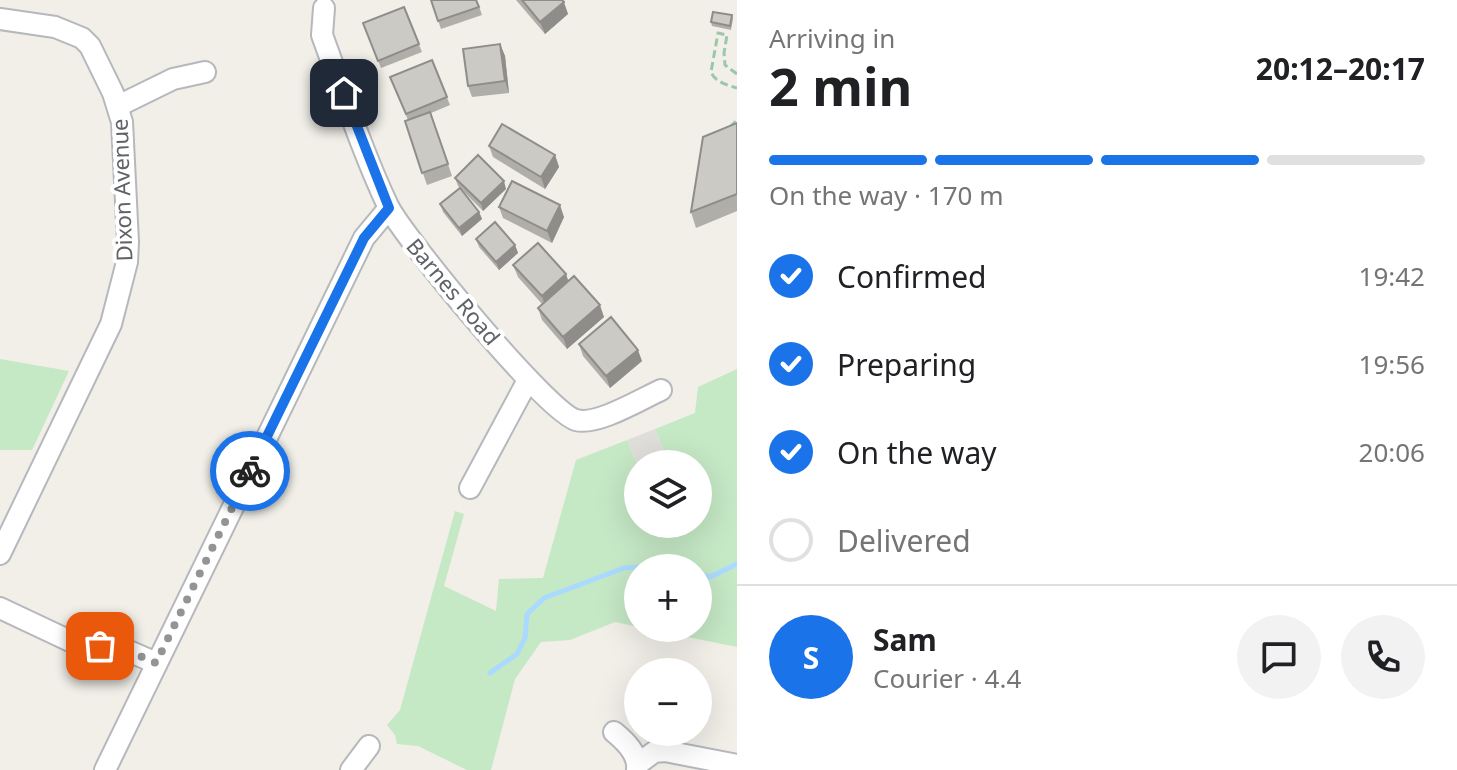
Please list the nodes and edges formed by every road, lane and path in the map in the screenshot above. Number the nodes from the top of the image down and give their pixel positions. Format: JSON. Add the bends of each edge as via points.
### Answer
{"nodes":[{"id":1,"x":324,"y":8,"type":"dead end"},
{"id":2,"x":0,"y":19,"type":"edge"},
{"id":3,"x":205,"y":72,"type":"dead end"},
{"id":4,"x":737,"y":74,"type":"edge"},
{"id":5,"x":737,"y":88,"type":"edge"},
{"id":6,"x":118,"y":106,"type":"junction"},
{"id":7,"x":737,"y":120,"type":"edge"},
{"id":8,"x":729,"y":128,"type":"edge"},
{"id":9,"x":389,"y":208,"type":"junction"},
{"id":10,"x":528,"y":380,"type":"junction"},
{"id":11,"x":661,"y":390,"type":"dead end"},
{"id":12,"x":470,"y":488,"type":"dead end"},
{"id":13,"x":0,"y":554,"type":"edge"},
{"id":14,"x":0,"y":608,"type":"edge"},
{"id":15,"x":156,"y":663,"type":"junction"},
{"id":16,"x":614,"y":732,"type":"dead end"},
{"id":17,"x":369,"y":746,"type":"dead end"},
{"id":18,"x":737,"y":765,"type":"edge"},
{"id":19,"x":638,"y":767,"type":"edge"},
{"id":20,"x":105,"y":770,"type":"edge"},
{"id":21,"x":351,"y":770,"type":"edge"}],
"edges":[{"from":1,"to":9,"type":"street","name":"Barnes Road","via":[[322,35]]},
{"from":2,"to":6,"type":"street","name":"Dixon Avenue","via":[[55,27],[82,38]]},
{"from":3,"to":6,"type":"street","via":[[173,79]]},
{"from":4,"to":5,"type":"path","via":[[725,65],[727,35],[718,33],[711,72]]},
{"from":6,"to":13,"type":"street","name":"Dixon Avenue","via":[[128,242],[111,324]]},
{"from":7,"to":8,"type":"path"},
{"from":9,"to":10,"type":"street","name":"Barnes Road"},
{"from":9,"to":15,"type":"street","via":[[364,238]]},
{"from":10,"to":11,"type":"street","name":"Barnes Road","via":[[576,420],[595,420]]},
{"from":10,"to":12,"type":"street"},
{"from":14,"to":15,"type":"street","via":[[70,641],[131,652]]},
{"from":15,"to":20,"type":"street"},
{"from":16,"to":19,"type":"street","via":[[631,748]]},
{"from":17,"to":21,"type":"street"},
{"from":18,"to":19,"type":"street","via":[[665,751],[654,752]]}]}
